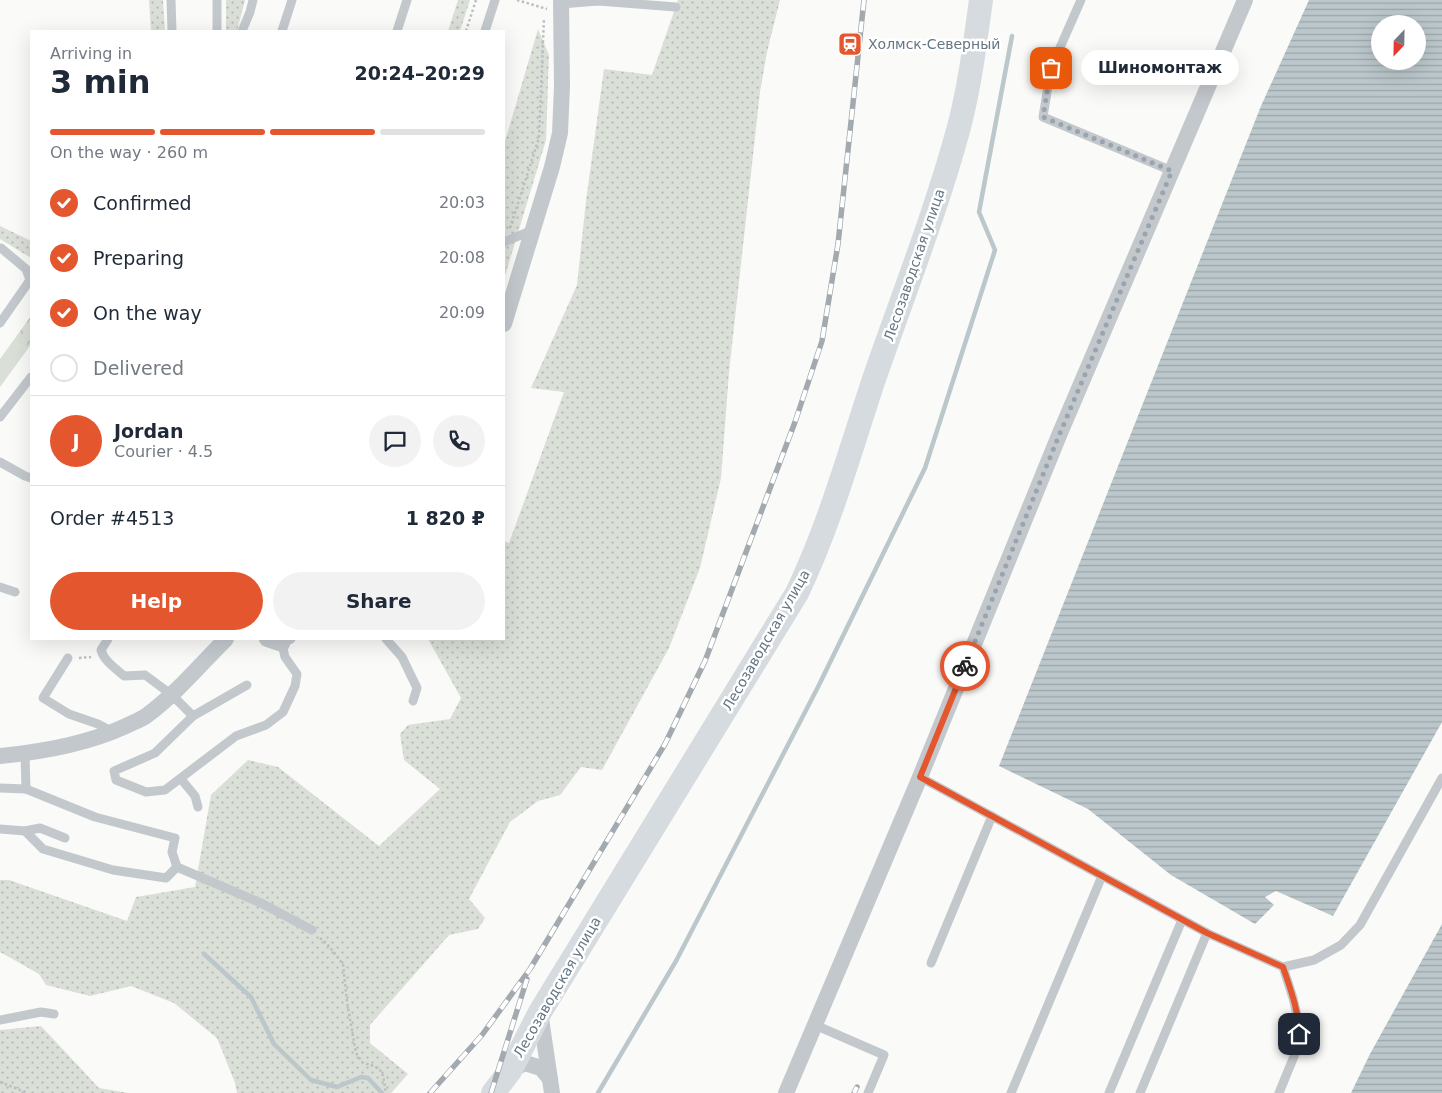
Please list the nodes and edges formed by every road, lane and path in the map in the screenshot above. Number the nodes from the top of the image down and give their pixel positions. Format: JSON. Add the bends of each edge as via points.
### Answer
{"nodes":[{"id":1,"x":171,"y":0,"type":"edge"},
{"id":2,"x":217,"y":0,"type":"edge"},
{"id":3,"x":253,"y":0,"type":"edge"},
{"id":4,"x":292,"y":0,"type":"edge"},
{"id":5,"x":407,"y":0,"type":"edge"},
{"id":6,"x":476,"y":0,"type":"edge"},
{"id":7,"x":495,"y":0,"type":"edge"},
{"id":8,"x":517,"y":0,"type":"edge"},
{"id":9,"x":981,"y":0,"type":"edge"},
{"id":10,"x":1082,"y":0,"type":"edge"},
{"id":11,"x":1245,"y":0,"type":"edge"},
{"id":12,"x":561,"y":6,"type":"edge"},
{"id":13,"x":676,"y":7,"type":"dead end"},
{"id":14,"x":544,"y":18,"type":"dead end"},
{"id":15,"x":172,"y":30,"type":"edge"},
{"id":16,"x":217,"y":30,"type":"edge"},
{"id":17,"x":242,"y":30,"type":"edge"},
{"id":18,"x":282,"y":30,"type":"edge"},
{"id":19,"x":397,"y":30,"type":"edge"},
{"id":20,"x":466,"y":30,"type":"edge"},
{"id":21,"x":486,"y":30,"type":"edge"},
{"id":22,"x":1172,"y":171,"type":"junction"},
{"id":23,"x":532,"y":230,"type":"junction"},
{"id":24,"x":505,"y":241,"type":"edge"},
{"id":25,"x":1,"y":248,"type":"dead end"},
{"id":26,"x":30,"y":278,"type":"edge"},
{"id":27,"x":30,"y":281,"type":"edge"},
{"id":28,"x":505,"y":321,"type":"edge"},
{"id":29,"x":0,"y":322,"type":"edge"},
{"id":30,"x":30,"y":378,"type":"edge"},
{"id":31,"x":0,"y":418,"type":"edge"},
{"id":32,"x":0,"y":462,"type":"edge"},
{"id":33,"x":28,"y":477,"type":"edge"},
{"id":34,"x":0,"y":587,"type":"edge"},
{"id":35,"x":15,"y":592,"type":"dead end"},
{"id":36,"x":107,"y":640,"type":"edge"},
{"id":37,"x":225,"y":640,"type":"edge"},
{"id":38,"x":387,"y":640,"type":"edge"},
{"id":39,"x":280,"y":641,"type":"edge"},
{"id":40,"x":102,"y":656,"type":"junction"},
{"id":41,"x":68,"y":658,"type":"joint"},
{"id":42,"x":247,"y":685,"type":"dead end"},
{"id":43,"x":172,"y":695,"type":"junction"},
{"id":44,"x":413,"y":701,"type":"dead end"},
{"id":45,"x":192,"y":716,"type":"junction"},
{"id":46,"x":113,"y":732,"type":"junction"},
{"id":47,"x":25,"y":754,"type":"junction"},
{"id":48,"x":0,"y":756,"type":"edge"},
{"id":49,"x":920,"y":777,"type":"junction"},
{"id":50,"x":1442,"y":778,"type":"edge"},
{"id":51,"x":181,"y":779,"type":"junction"},
{"id":52,"x":0,"y":788,"type":"edge"},
{"id":53,"x":26,"y":788,"type":"junction"},
{"id":54,"x":198,"y":807,"type":"dead end"},
{"id":55,"x":992,"y":816,"type":"junction"},
{"id":56,"x":0,"y":829,"type":"edge"},
{"id":57,"x":26,"y":831,"type":"junction"},
{"id":58,"x":65,"y":838,"type":"dead end"},
{"id":59,"x":176,"y":866,"type":"junction"},
{"id":60,"x":1102,"y":876,"type":"junction"},
{"id":61,"x":1182,"y":920,"type":"junction"},
{"id":62,"x":312,"y":930,"type":"joint"},
{"id":63,"x":1207,"y":933,"type":"junction"},
{"id":64,"x":931,"y":963,"type":"dead end"},
{"id":65,"x":1283,"y":967,"type":"junction"},
{"id":66,"x":540,"y":1012,"type":"junction"},
{"id":67,"x":54,"y":1014,"type":"dead end"},
{"id":68,"x":0,"y":1020,"type":"edge"},
{"id":69,"x":815,"y":1025,"type":"junction"},
{"id":70,"x":510,"y":1070,"type":"junction"},
{"id":71,"x":0,"y":1082,"type":"edge"},
{"id":72,"x":551,"y":1086,"type":"edge"},
{"id":73,"x":28,"y":1093,"type":"edge"},
{"id":74,"x":386,"y":1093,"type":"edge"},
{"id":75,"x":493,"y":1093,"type":"edge"},
{"id":76,"x":786,"y":1093,"type":"edge"},
{"id":77,"x":868,"y":1093,"type":"edge"},
{"id":78,"x":1011,"y":1093,"type":"edge"},
{"id":79,"x":1109,"y":1093,"type":"edge"},
{"id":80,"x":1140,"y":1093,"type":"edge"},
{"id":81,"x":1279,"y":1093,"type":"edge"}],
"edges":[{"from":1,"to":15,"type":"lane"},
{"from":2,"to":16,"type":"lane"},
{"from":3,"to":17,"type":"lane"},
{"from":4,"to":18,"type":"lane"},
{"from":5,"to":19,"type":"lane"},
{"from":6,"to":20,"type":"path"},
{"from":7,"to":21,"type":"lane"},
{"from":8,"to":12,"type":"path"},
{"from":9,"to":66,"type":"main road","name":"Лесозаводская улица","via":[[972,67],[943,180],[810,565],[797,593]]},
{"from":10,"to":22,"type":"lane","via":[[1051,68],[1043,117]]},
{"from":11,"to":22,"type":"street"},
{"from":12,"to":13,"type":"lane","via":[[598,0]]},
{"from":12,"to":23,"type":"street","via":[[560,133]]},
{"from":14,"to":24,"type":"path","via":[[539,138]]},
{"from":22,"to":49,"type":"street","via":[[1060,433]]},
{"from":23,"to":24,"type":"lane"},
{"from":23,"to":28,"type":"street"},
{"from":25,"to":26,"type":"lane","via":[[26,269]]},
{"from":27,"to":29,"type":"lane"},
{"from":30,"to":31,"type":"lane"},
{"from":32,"to":33,"type":"lane"},
{"from":34,"to":35,"type":"lane"},
{"from":36,"to":40,"type":"lane","via":[[100,650]]},
{"from":37,"to":43,"type":"street"},
{"from":38,"to":44,"type":"lane","via":[[402,657],[417,688]]},
{"from":39,"to":51,"type":"lane","via":[[285,657],[297,674],[295,686],[282,712],[266,725],[236,736]]},
{"from":40,"to":41,"type":"path"},
{"from":40,"to":43,"type":"lane","via":[[124,676],[145,675]]},
{"from":41,"to":46,"type":"lane","via":[[43,698],[69,714]]},
{"from":42,"to":45,"type":"lane"},
{"from":43,"to":45,"type":"lane"},
{"from":43,"to":46,"type":"street","via":[[145,717]]},
{"from":45,"to":51,"type":"lane","via":[[155,753],[114,771],[116,780],[146,792],[165,790]]},
{"from":46,"to":47,"type":"street"},
{"from":47,"to":48,"type":"street"},
{"from":47,"to":53,"type":"lane"},
{"from":49,"to":55,"type":"lane"},
{"from":49,"to":69,"type":"street"},
{"from":50,"to":65,"type":"lane","via":[[1360,925],[1341,945],[1314,960]]},
{"from":51,"to":54,"type":"lane"},
{"from":52,"to":53,"type":"lane"},
{"from":53,"to":59,"type":"lane","via":[[95,817],[174,838],[172,852]]},
{"from":55,"to":60,"type":"lane"},
{"from":55,"to":64,"type":"lane"},
{"from":56,"to":57,"type":"lane"},
{"from":57,"to":58,"type":"lane","via":[[40,828]]},
{"from":57,"to":59,"type":"lane","via":[[43,849],[113,870],[166,878]]},
{"from":59,"to":62,"type":"lane","via":[[261,903]]},
{"from":60,"to":61,"type":"lane"},
{"from":60,"to":78,"type":"lane"},
{"from":61,"to":63,"type":"lane"},
{"from":61,"to":79,"type":"lane"},
{"from":62,"to":74,"type":"path","via":[[343,964],[356,1053],[362,1063],[376,1066],[382,1072]]},
{"from":63,"to":65,"type":"lane"},
{"from":63,"to":80,"type":"lane"},
{"from":65,"to":81,"type":"lane","via":[[1299,1030],[1298,1044]]},
{"from":66,"to":70,"type":"main road","name":"Лесозаводская улица"},
{"from":66,"to":72,"type":"street"},
{"from":67,"to":68,"type":"lane","via":[[41,1012]]},
{"from":69,"to":76,"type":"street"},
{"from":69,"to":77,"type":"lane","via":[[884,1056]]},
{"from":70,"to":72,"type":"street","via":[[525,1063],[541,1068]]},
{"from":70,"to":75,"type":"main road","name":"Лесозаводская улица"},
{"from":71,"to":73,"type":"path"}]}
